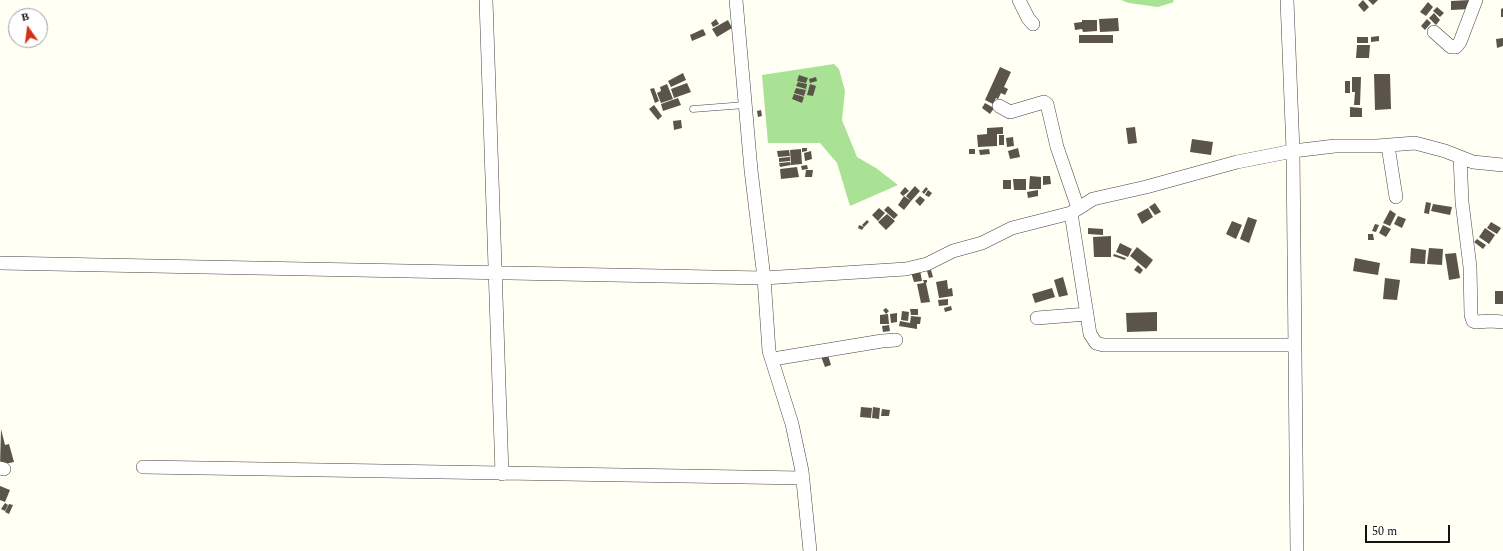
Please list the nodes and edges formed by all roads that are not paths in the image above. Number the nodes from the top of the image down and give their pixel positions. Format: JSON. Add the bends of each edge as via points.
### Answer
{"nodes":[{"id":1,"x":486,"y":0,"type":"edge"},
{"id":2,"x":736,"y":0,"type":"edge"},
{"id":3,"x":1019,"y":0,"type":"edge"},
{"id":4,"x":1287,"y":0,"type":"edge"},
{"id":5,"x":1476,"y":0,"type":"edge"},
{"id":6,"x":1034,"y":24,"type":"dead end"},
{"id":7,"x":1434,"y":32,"type":"dead end"},
{"id":8,"x":745,"y":105,"type":"junction"},
{"id":9,"x":999,"y":106,"type":"dead end"},
{"id":10,"x":693,"y":109,"type":"dead end"},
{"id":11,"x":1388,"y":146,"type":"junction"},
{"id":12,"x":1293,"y":151,"type":"junction"},
{"id":13,"x":1460,"y":157,"type":"junction"},
{"id":14,"x":1503,"y":165,"type":"edge"},
{"id":15,"x":1396,"y":197,"type":"dead end"},
{"id":16,"x":1074,"y":211,"type":"junction"},
{"id":17,"x":0,"y":262,"type":"edge"},
{"id":18,"x":496,"y":273,"type":"junction"},
{"id":19,"x":764,"y":278,"type":"junction"},
{"id":20,"x":1087,"y":314,"type":"junction"},
{"id":21,"x":1037,"y":318,"type":"dead end"},
{"id":22,"x":1503,"y":322,"type":"edge"},
{"id":23,"x":896,"y":340,"type":"dead end"},
{"id":24,"x":1294,"y":345,"type":"junction"},
{"id":25,"x":773,"y":359,"type":"junction"},
{"id":26,"x":143,"y":467,"type":"dead end"},
{"id":27,"x":502,"y":474,"type":"junction"},
{"id":28,"x":803,"y":478,"type":"junction"},
{"id":29,"x":810,"y":551,"type":"edge"},
{"id":30,"x":1297,"y":551,"type":"edge"}],
"edges":[{"from":1,"to":18,"type":"street"},
{"from":2,"to":8,"type":"street"},
{"from":3,"to":6,"type":"street"},
{"from":4,"to":12,"type":"street"},
{"from":5,"to":7,"type":"street","via":[[1456,47],[1451,47]]},
{"from":8,"to":10,"type":"lane"},
{"from":8,"to":19,"type":"street"},
{"from":9,"to":16,"type":"street","via":[[1010,112],[1044,102],[1047,104]]},
{"from":11,"to":12,"type":"street","via":[[1335,146]]},
{"from":11,"to":13,"type":"street","via":[[1415,143]]},
{"from":11,"to":15,"type":"street"},
{"from":12,"to":16,"type":"street","via":[[1237,162],[1093,199]]},
{"from":12,"to":24,"type":"street"},
{"from":13,"to":14,"type":"street","via":[[1473,162]]},
{"from":13,"to":22,"type":"street","via":[[1462,202],[1470,267],[1471,315],[1476,322]]},
{"from":16,"to":19,"type":"street","via":[[1012,228],[982,243],[953,251],[927,264],[906,269]]},
{"from":16,"to":20,"type":"street"},
{"from":17,"to":18,"type":"street"},
{"from":18,"to":19,"type":"street"},
{"from":18,"to":27,"type":"street"},
{"from":19,"to":25,"type":"street","via":[[769,351]]},
{"from":20,"to":21,"type":"street"},
{"from":20,"to":24,"type":"street","via":[[1092,339],[1103,345]]},
{"from":23,"to":25,"type":"street"},
{"from":24,"to":30,"type":"street"},
{"from":25,"to":28,"type":"street","via":[[792,424]]},
{"from":26,"to":27,"type":"street"},
{"from":27,"to":28,"type":"street"},
{"from":28,"to":29,"type":"street"}]}
